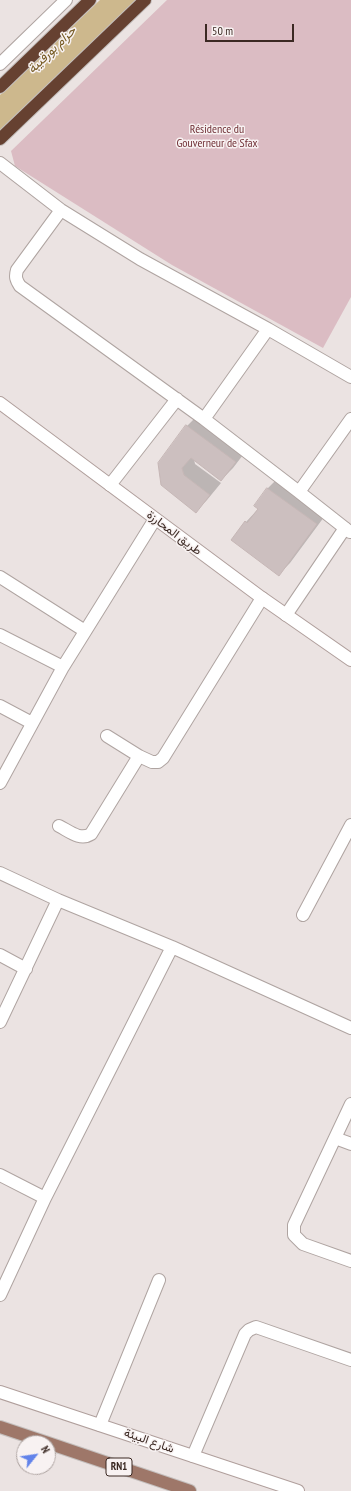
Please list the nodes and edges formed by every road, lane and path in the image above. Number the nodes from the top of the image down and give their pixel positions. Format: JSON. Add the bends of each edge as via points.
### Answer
{"nodes":[{"id":1,"x":66,"y":0,"type":"edge"},
{"id":2,"x":90,"y":0,"type":"edge"},
{"id":3,"x":145,"y":0,"type":"edge"},
{"id":4,"x":0,"y":64,"type":"edge"},
{"id":5,"x":0,"y":87,"type":"edge"},
{"id":6,"x":0,"y":139,"type":"edge"},
{"id":7,"x":0,"y":163,"type":"edge"},
{"id":8,"x":61,"y":210,"type":"junction"},
{"id":9,"x":268,"y":329,"type":"junction"},
{"id":10,"x":351,"y":377,"type":"edge"},
{"id":11,"x":177,"y":399,"type":"junction"},
{"id":12,"x":0,"y":403,"type":"edge"},
{"id":13,"x":204,"y":418,"type":"junction"},
{"id":14,"x":351,"y":419,"type":"edge"},
{"id":15,"x":110,"y":485,"type":"junction"},
{"id":16,"x":299,"y":492,"type":"junction"},
{"id":17,"x":155,"y":519,"type":"junction"},
{"id":18,"x":348,"y":530,"type":"edge"},
{"id":19,"x":0,"y":577,"type":"edge"},
{"id":20,"x":262,"y":598,"type":"junction"},
{"id":21,"x":286,"y":615,"type":"junction"},
{"id":22,"x":85,"y":631,"type":"junction"},
{"id":23,"x":0,"y":635,"type":"edge"},
{"id":24,"x":351,"y":660,"type":"edge"},
{"id":25,"x":63,"y":667,"type":"junction"},
{"id":26,"x":0,"y":706,"type":"edge"},
{"id":27,"x":32,"y":723,"type":"junction"},
{"id":28,"x":107,"y":736,"type":"dead end"},
{"id":29,"x":139,"y":756,"type":"junction"},
{"id":30,"x":1,"y":780,"type":"edge"},
{"id":31,"x":351,"y":825,"type":"edge"},
{"id":32,"x":59,"y":826,"type":"dead end"},
{"id":33,"x":0,"y":873,"type":"edge"},
{"id":34,"x":58,"y":900,"type":"junction"},
{"id":35,"x":303,"y":915,"type":"dead end"},
{"id":36,"x":172,"y":947,"type":"junction"},
{"id":37,"x":0,"y":955,"type":"edge"},
{"id":38,"x":26,"y":969,"type":"junction"},
{"id":39,"x":0,"y":1022,"type":"edge"},
{"id":40,"x":351,"y":1028,"type":"edge"},
{"id":41,"x":351,"y":1104,"type":"edge"},
{"id":42,"x":335,"y":1138,"type":"junction"},
{"id":43,"x":351,"y":1144,"type":"edge"},
{"id":44,"x":0,"y":1175,"type":"edge"},
{"id":45,"x":45,"y":1198,"type":"junction"},
{"id":46,"x":351,"y":1261,"type":"edge"},
{"id":47,"x":159,"y":1280,"type":"dead end"},
{"id":48,"x":0,"y":1295,"type":"edge"},
{"id":49,"x":351,"y":1360,"type":"edge"},
{"id":50,"x":0,"y":1392,"type":"edge"},
{"id":51,"x":100,"y":1425,"type":"junction"},
{"id":52,"x":0,"y":1428,"type":"edge"},
{"id":53,"x":12,"y":1431,"type":"junction"},
{"id":54,"x":24,"y":1435,"type":"edge"},
{"id":55,"x":0,"y":1436,"type":"edge"},
{"id":56,"x":56,"y":1446,"type":"edge"},
{"id":57,"x":193,"y":1456,"type":"junction"},
{"id":58,"x":190,"y":1491,"type":"edge"},
{"id":59,"x":298,"y":1491,"type":"edge"}],
"edges":[{"from":1,"to":4,"type":"street"},
{"from":2,"to":5,"type":"highway"},
{"from":3,"to":6,"type":"highway"},
{"from":7,"to":8,"type":"street"},
{"from":8,"to":9,"type":"street","via":[[159,270]]},
{"from":8,"to":11,"type":"street","via":[[17,270],[15,279]]},
{"from":9,"to":10,"type":"street"},
{"from":9,"to":13,"type":"street"},
{"from":11,"to":13,"type":"street"},
{"from":11,"to":15,"type":"street"},
{"from":12,"to":15,"type":"street","name":"طريق المحارزة"},
{"from":13,"to":16,"type":"street"},
{"from":14,"to":16,"type":"street"},
{"from":15,"to":17,"type":"street","name":"طريق المحارزة"},
{"from":16,"to":18,"type":"street"},
{"from":17,"to":20,"type":"street","name":"طريق المحارزة"},
{"from":17,"to":22,"type":"street"},
{"from":18,"to":21,"type":"street"},
{"from":19,"to":22,"type":"street"},
{"from":20,"to":21,"type":"street","name":"طريق المحارزة"},
{"from":20,"to":29,"type":"street","via":[[163,758],[158,762],[152,762]]},
{"from":21,"to":24,"type":"street","name":"طريق المحارزة"},
{"from":22,"to":25,"type":"street"},
{"from":23,"to":25,"type":"street"},
{"from":25,"to":27,"type":"street"},
{"from":26,"to":27,"type":"street"},
{"from":27,"to":30,"type":"street"},
{"from":28,"to":29,"type":"street"},
{"from":29,"to":32,"type":"street","via":[[91,834],[86,838],[81,837]]},
{"from":31,"to":35,"type":"street"},
{"from":33,"to":34,"type":"street"},
{"from":34,"to":36,"type":"street"},
{"from":34,"to":38,"type":"street"},
{"from":36,"to":40,"type":"street"},
{"from":36,"to":45,"type":"street"},
{"from":37,"to":38,"type":"street"},
{"from":38,"to":39,"type":"street"},
{"from":41,"to":42,"type":"street"},
{"from":42,"to":43,"type":"street"},
{"from":42,"to":46,"type":"street","via":[[294,1225],[294,1235],[303,1244]]},
{"from":44,"to":45,"type":"street"},
{"from":45,"to":48,"type":"street"},
{"from":47,"to":51,"type":"street"},
{"from":49,"to":57,"type":"street","via":[[256,1326],[249,1330],[245,1334]]},
{"from":50,"to":51,"type":"street","name":"شارع البيئة"},
{"from":51,"to":57,"type":"street","name":"شارع البيئة"},
{"from":52,"to":53,"type":"main road","number":"RN1"},
{"from":53,"to":54,"type":"main road","number":"RN1"},
{"from":53,"to":55,"type":"main road"},
{"from":56,"to":58,"type":"main road","number":"RN1"},
{"from":57,"to":59,"type":"street","name":"شارع البيئة"}]}
